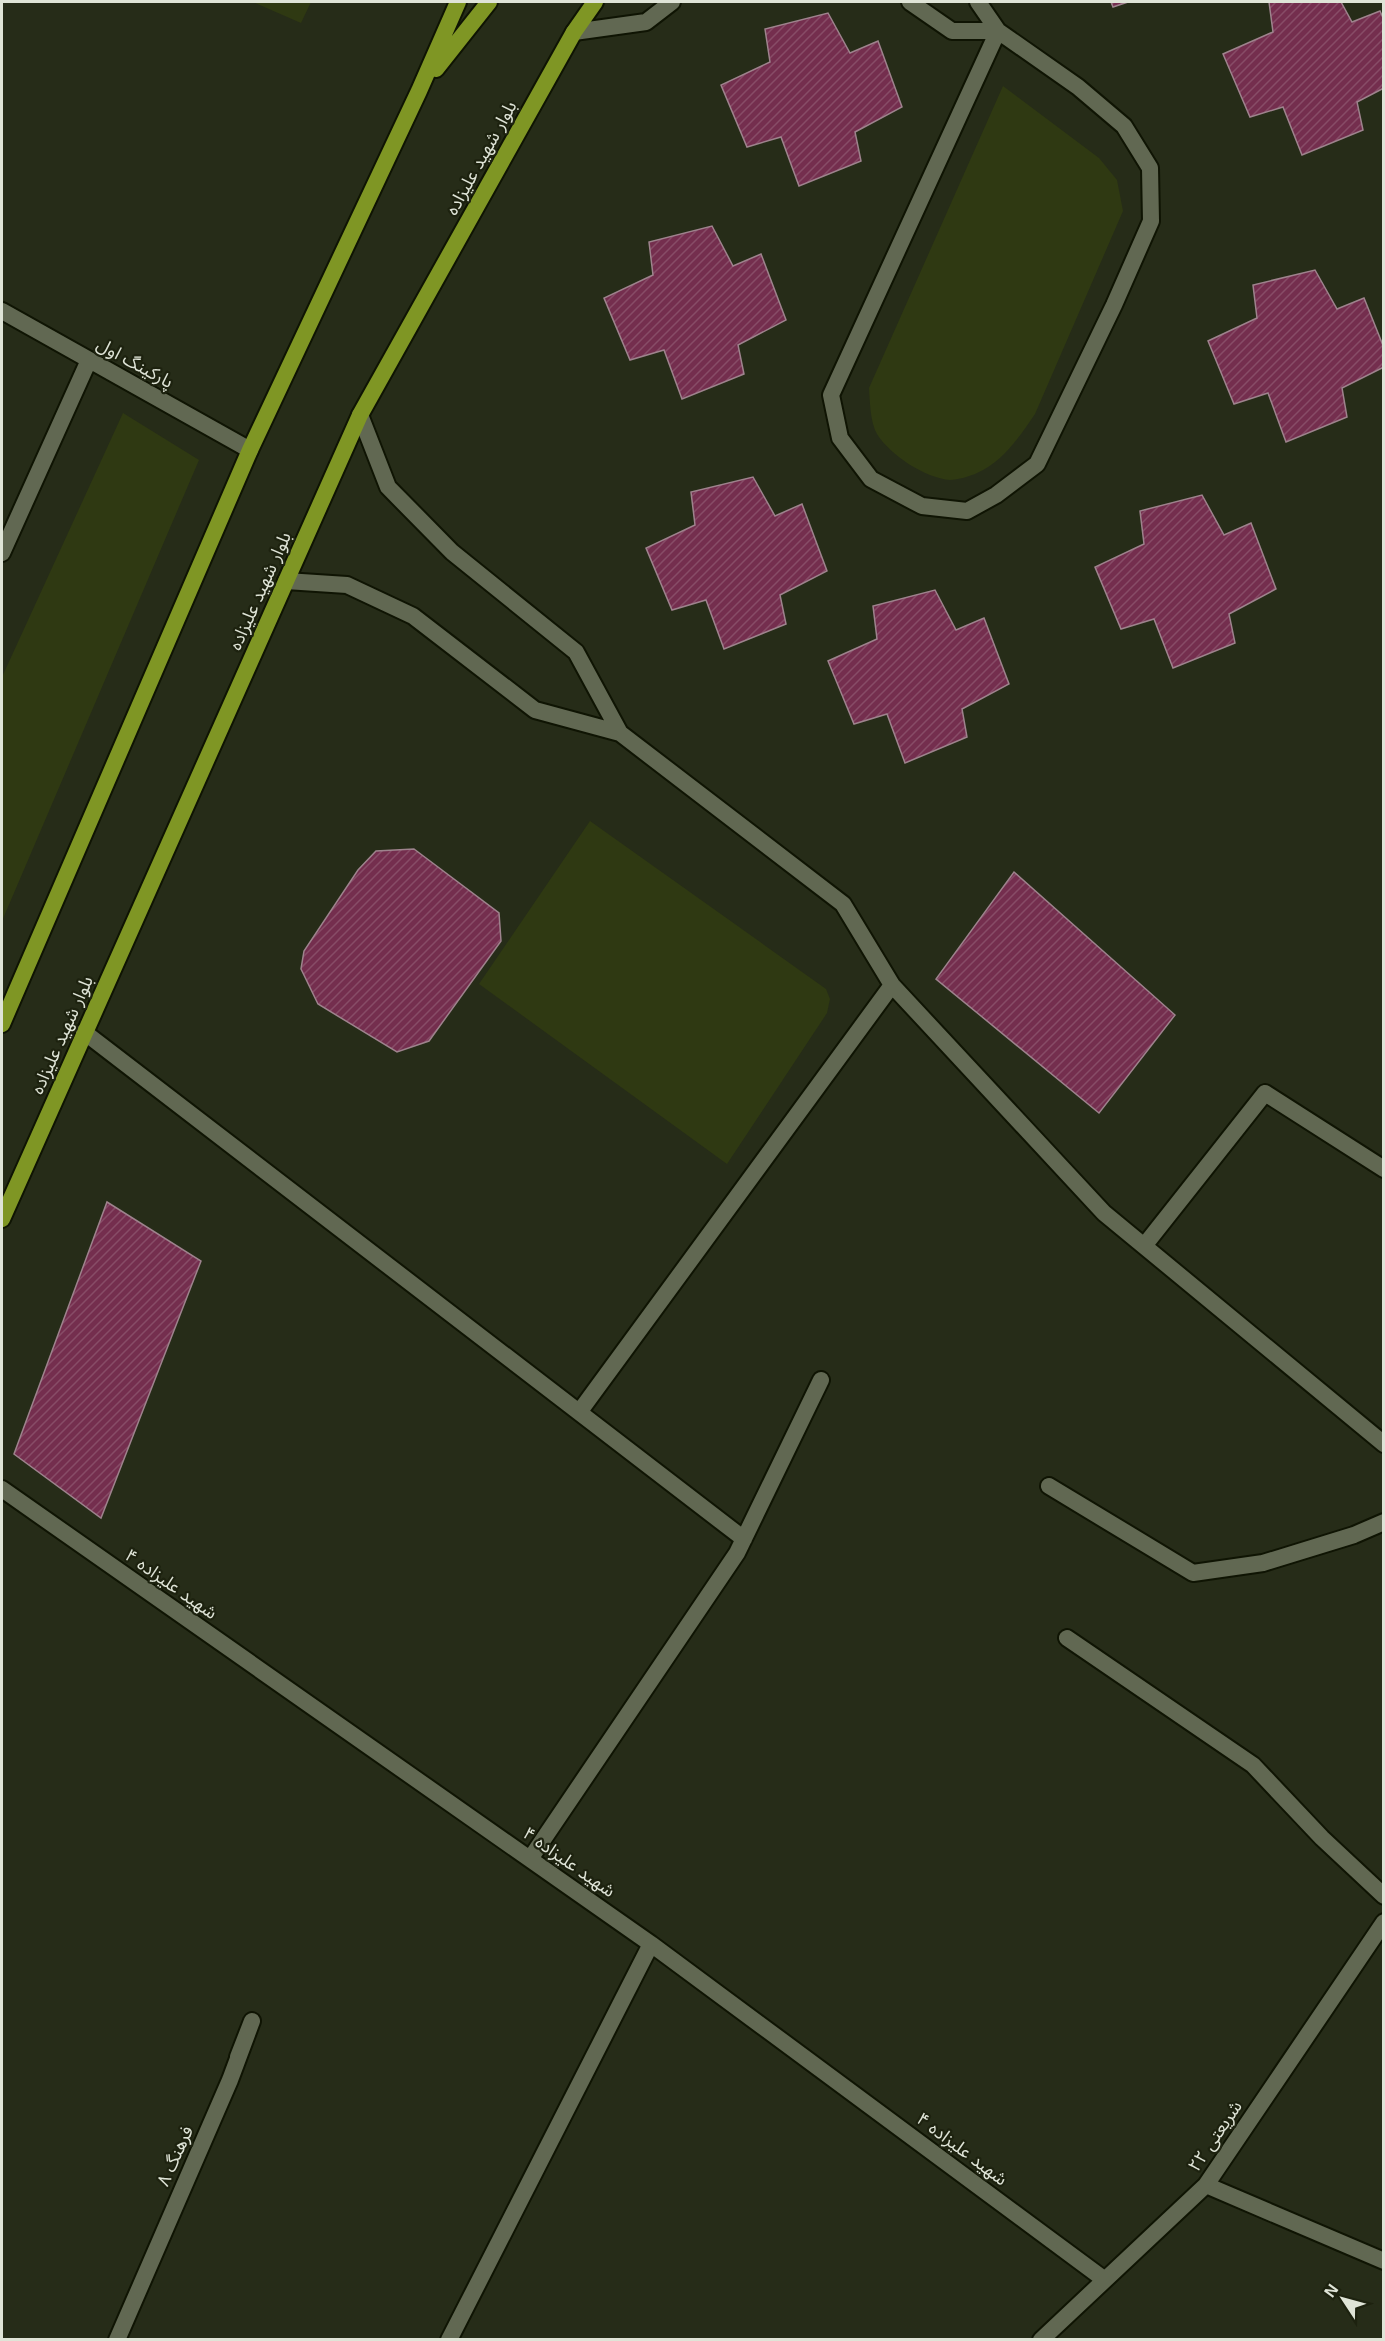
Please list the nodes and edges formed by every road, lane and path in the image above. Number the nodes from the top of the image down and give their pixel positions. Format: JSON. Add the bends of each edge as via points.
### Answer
{"nodes":[{"id":1,"x":458,"y":2,"type":"edge"},
{"id":2,"x":489,"y":2,"type":"edge"},
{"id":3,"x":587,"y":2,"type":"edge"},
{"id":4,"x":596,"y":2,"type":"edge"},
{"id":5,"x":672,"y":2,"type":"edge"},
{"id":6,"x":910,"y":2,"type":"edge"},
{"id":7,"x":978,"y":2,"type":"edge"},
{"id":8,"x":998,"y":31,"type":"junction"},
{"id":9,"x":574,"y":32,"type":"junction"},
{"id":10,"x":419,"y":91,"type":"junction"},
{"id":11,"x":2,"y":311,"type":"edge"},
{"id":12,"x":88,"y":360,"type":"junction"},
{"id":13,"x":360,"y":416,"type":"junction"},
{"id":14,"x":250,"y":450,"type":"junction"},
{"id":15,"x":2,"y":553,"type":"edge"},
{"id":16,"x":286,"y":581,"type":"junction"},
{"id":17,"x":620,"y":733,"type":"junction"},
{"id":18,"x":892,"y":986,"type":"junction"},
{"id":19,"x":2,"y":1023,"type":"edge"},
{"id":20,"x":84,"y":1032,"type":"junction"},
{"id":21,"x":1383,"y":1169,"type":"edge"},
{"id":22,"x":2,"y":1219,"type":"edge"},
{"id":23,"x":1144,"y":1246,"type":"junction"},
{"id":24,"x":821,"y":1380,"type":"dead end"},
{"id":25,"x":580,"y":1411,"type":"junction"},
{"id":26,"x":1383,"y":1444,"type":"edge"},
{"id":27,"x":1049,"y":1486,"type":"dead end"},
{"id":28,"x":2,"y":1489,"type":"edge"},
{"id":29,"x":1383,"y":1521,"type":"edge"},
{"id":30,"x":744,"y":1539,"type":"junction"},
{"id":31,"x":1067,"y":1638,"type":"dead end"},
{"id":32,"x":530,"y":1859,"type":"junction"},
{"id":33,"x":1383,"y":1896,"type":"edge"},
{"id":34,"x":1383,"y":1922,"type":"edge"},
{"id":35,"x":1378,"y":1942,"type":"edge"},
{"id":36,"x":651,"y":1944,"type":"junction"},
{"id":37,"x":238,"y":2057,"type":"dead end"},
{"id":38,"x":1206,"y":2185,"type":"junction"},
{"id":39,"x":1383,"y":2261,"type":"edge"},
{"id":40,"x":1105,"y":2280,"type":"junction"},
{"id":41,"x":117,"y":2340,"type":"edge"},
{"id":42,"x":449,"y":2340,"type":"edge"},
{"id":43,"x":1041,"y":2340,"type":"edge"}],
"edges":[{"from":1,"to":10,"type":"main road"},
{"from":2,"to":10,"type":"main road"},
{"from":3,"to":9,"type":"main road"},
{"from":4,"to":9,"type":"main road","name":"بلوار شهید علیزاده"},
{"from":5,"to":9,"type":"street","via":[[646,22]]},
{"from":6,"to":8,"type":"street","via":[[952,30]]},
{"from":7,"to":8,"type":"street"},
{"from":8,"to":8,"type":"street","via":[[1078,87],[1124,126],[1150,168],[1151,221],[1037,464],[967,511],[922,506],[871,479],[840,438],[831,395]]},
{"from":9,"to":13,"type":"main road","name":"بلوار شهید علیزاده"},
{"from":10,"to":14,"type":"main road"},
{"from":11,"to":12,"type":"street","name":"پارکینگ اول"},
{"from":12,"to":14,"type":"street","name":"پارکینگ اول"},
{"from":12,"to":15,"type":"street"},
{"from":13,"to":16,"type":"main road","name":"بلوار شهید علیزاده"},
{"from":13,"to":17,"type":"street","via":[[388,487],[452,552],[576,652]]},
{"from":14,"to":19,"type":"main road"},
{"from":16,"to":17,"type":"street","via":[[347,585],[413,616],[536,711]]},
{"from":16,"to":20,"type":"main road","name":"بلوار شهید علیزاده"},
{"from":17,"to":18,"type":"street","via":[[843,904]]},
{"from":18,"to":23,"type":"street","via":[[1104,1213]]},
{"from":18,"to":25,"type":"street"},
{"from":20,"to":22,"type":"main road","name":"بلوار شهید علیزاده"},
{"from":20,"to":25,"type":"street"},
{"from":21,"to":23,"type":"street","via":[[1265,1093]]},
{"from":23,"to":26,"type":"street"},
{"from":24,"to":30,"type":"street"},
{"from":25,"to":30,"type":"street"},
{"from":27,"to":29,"type":"street","via":[[1193,1574],[1263,1563],[1354,1535]]},
{"from":28,"to":32,"type":"street","name":"شهید علیزاده ۴"},
{"from":30,"to":32,"type":"street"},
{"from":31,"to":33,"type":"street","via":[[1253,1765]]},
{"from":32,"to":36,"type":"street","name":"شهید علیزاده ۴"},
{"from":34,"to":35,"type":"street","name":"شریعتی ۲۲"},
{"from":35,"to":38,"type":"street","name":"شریعتی ۲۲"},
{"from":36,"to":40,"type":"street","name":"شهید علیزاده ۴"},
{"from":36,"to":42,"type":"street"},
{"from":37,"to":41,"type":"street","name":"فرهنگ ۸","via":[[252,2021]]},
{"from":38,"to":39,"type":"street"},
{"from":38,"to":40,"type":"street","name":"شریعتی ۲۲"},
{"from":40,"to":43,"type":"street","name":"شریعتی ۲۲"}]}
